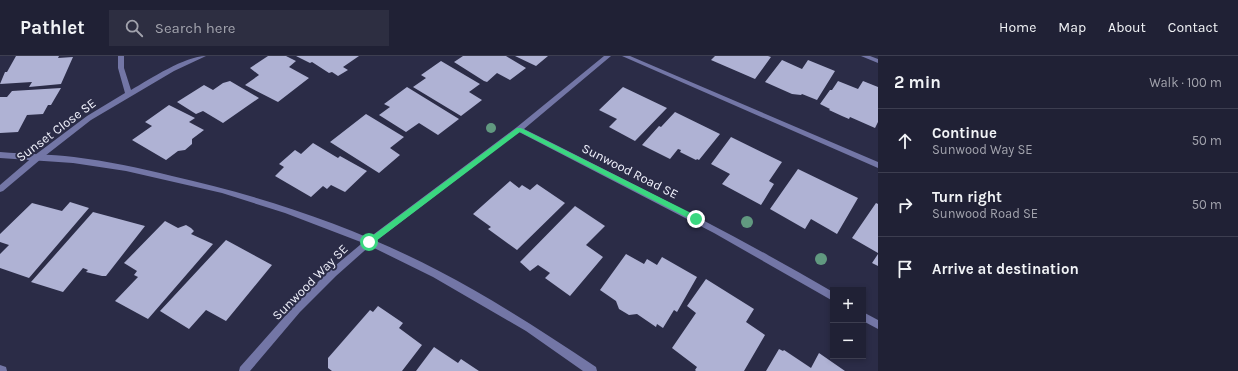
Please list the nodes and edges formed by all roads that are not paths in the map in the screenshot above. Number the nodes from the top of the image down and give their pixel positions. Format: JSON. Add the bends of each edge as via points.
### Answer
{"nodes":[{"id":1,"x":122,"y":56,"type":"edge"},
{"id":2,"x":203,"y":56,"type":"edge"},
{"id":3,"x":608,"y":56,"type":"edge"},
{"id":4,"x":625,"y":56,"type":"edge"},
{"id":5,"x":864,"y":56,"type":"edge"},
{"id":6,"x":878,"y":61,"type":"edge"},
{"id":7,"x":129,"y":94,"type":"junction"},
{"id":8,"x":519,"y":129,"type":"junction"},
{"id":9,"x":0,"y":155,"type":"edge"},
{"id":10,"x":38,"y":157,"type":"junction"},
{"id":11,"x":878,"y":165,"type":"edge"},
{"id":12,"x":0,"y":189,"type":"edge"},
{"id":13,"x":369,"y":242,"type":"junction"},
{"id":14,"x":830,"y":296,"type":"edge"},
{"id":15,"x":866,"y":318,"type":"edge"},
{"id":16,"x":878,"y":325,"type":"edge"},
{"id":17,"x":244,"y":371,"type":"edge"},
{"id":18,"x":592,"y":371,"type":"edge"}],
"edges":[{"from":1,"to":7,"type":"street","via":[[121,68]]},
{"from":2,"to":7,"type":"street","name":"Sunset Close SE"},
{"from":3,"to":8,"type":"street","name":"Sunwood Way SE"},
{"from":4,"to":11,"type":"street"},
{"from":5,"to":6,"type":"street"},
{"from":7,"to":10,"type":"street","name":"Sunset Close SE","via":[[89,118]]},
{"from":8,"to":13,"type":"street","name":"Sunwood Way SE"},
{"from":8,"to":14,"type":"street","name":"Sunwood Road SE","via":[[696,219],[770,259]]},
{"from":9,"to":10,"type":"street"},
{"from":10,"to":12,"type":"street","name":"Sunset Close SE"},
{"from":10,"to":13,"type":"street","via":[[126,168],[222,190],[287,210]]},
{"from":13,"to":17,"type":"street","name":"Sunwood Way SE","via":[[298,308]]},
{"from":13,"to":18,"type":"street","via":[[449,282],[529,328]]},
{"from":15,"to":16,"type":"street"}]}
